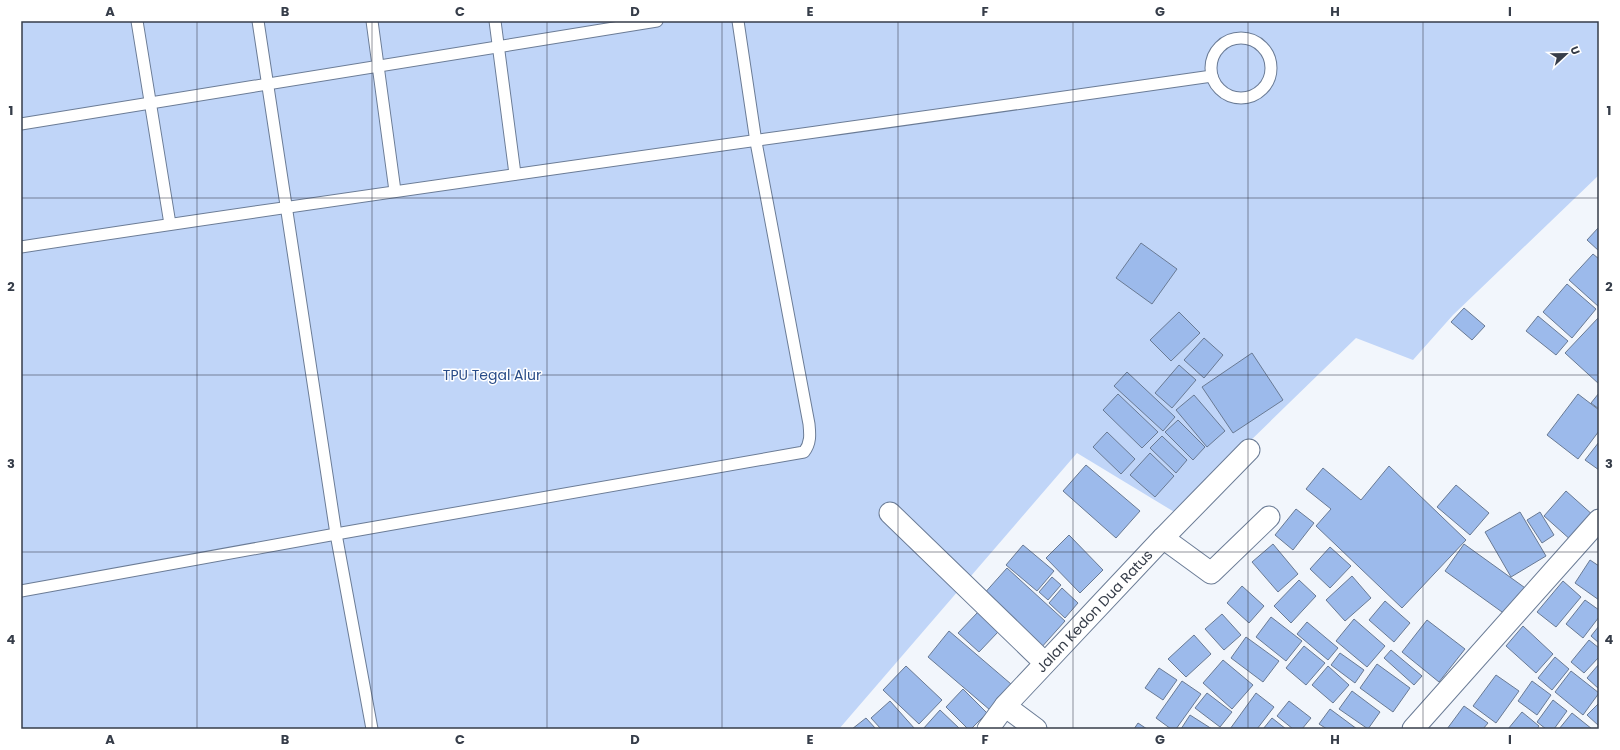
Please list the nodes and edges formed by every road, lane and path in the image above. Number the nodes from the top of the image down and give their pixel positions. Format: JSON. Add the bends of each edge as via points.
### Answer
{"nodes":[{"id":1,"x":137,"y":21,"type":"edge"},
{"id":2,"x":258,"y":21,"type":"edge"},
{"id":3,"x":372,"y":21,"type":"edge"},
{"id":4,"x":494,"y":21,"type":"edge"},
{"id":5,"x":657,"y":21,"type":"edge"},
{"id":6,"x":738,"y":21,"type":"edge"},
{"id":7,"x":498,"y":48,"type":"junction"},
{"id":8,"x":379,"y":68,"type":"junction"},
{"id":9,"x":1212,"y":76,"type":"junction"},
{"id":10,"x":267,"y":85,"type":"junction"},
{"id":11,"x":149,"y":104,"type":"junction"},
{"id":12,"x":21,"y":124,"type":"edge"},
{"id":13,"x":756,"y":142,"type":"junction"},
{"id":14,"x":515,"y":174,"type":"junction"},
{"id":15,"x":396,"y":191,"type":"junction"},
{"id":16,"x":285,"y":206,"type":"junction"},
{"id":17,"x":170,"y":224,"type":"junction"},
{"id":18,"x":21,"y":247,"type":"edge"},
{"id":19,"x":1249,"y":450,"type":"dead end"},
{"id":20,"x":890,"y":513,"type":"dead end"},
{"id":21,"x":1269,"y":517,"type":"dead end"},
{"id":22,"x":1599,"y":520,"type":"edge"},
{"id":23,"x":336,"y":534,"type":"junction"},
{"id":24,"x":1163,"y":538,"type":"junction"},
{"id":25,"x":21,"y":591,"type":"edge"},
{"id":26,"x":1045,"y":663,"type":"junction"},
{"id":27,"x":1005,"y":706,"type":"junction"},
{"id":28,"x":372,"y":729,"type":"edge"},
{"id":29,"x":988,"y":729,"type":"edge"},
{"id":30,"x":1036,"y":729,"type":"edge"},
{"id":31,"x":1413,"y":729,"type":"edge"}],
"edges":[{"from":1,"to":11,"type":"lane"},
{"from":2,"to":10,"type":"lane"},
{"from":3,"to":8,"type":"lane"},
{"from":4,"to":7,"type":"lane"},
{"from":5,"to":7,"type":"lane"},
{"from":6,"to":13,"type":"lane"},
{"from":7,"to":8,"type":"lane"},
{"from":7,"to":14,"type":"lane"},
{"from":8,"to":10,"type":"lane"},
{"from":8,"to":15,"type":"lane"},
{"from":9,"to":9,"type":"lane","via":[[1215,55],[1229,41],[1244,39],[1259,44],[1270,61],[1271,72],[1268,82],[1254,96],[1244,99],[1224,93]]},
{"from":9,"to":13,"type":"lane"},
{"from":10,"to":11,"type":"lane"},
{"from":10,"to":16,"type":"lane"},
{"from":11,"to":12,"type":"lane"},
{"from":11,"to":17,"type":"lane"},
{"from":13,"to":14,"type":"lane"},
{"from":13,"to":23,"type":"lane","via":[[809,424],[810,440],[804,452]]},
{"from":14,"to":15,"type":"lane"},
{"from":15,"to":16,"type":"lane"},
{"from":16,"to":17,"type":"lane"},
{"from":16,"to":23,"type":"lane"},
{"from":17,"to":18,"type":"lane"},
{"from":19,"to":24,"type":"street"},
{"from":20,"to":26,"type":"street"},
{"from":21,"to":24,"type":"street","name":"Jalan Kedon Dua Ratus","via":[[1211,573]]},
{"from":22,"to":31,"type":"street"},
{"from":23,"to":25,"type":"lane"},
{"from":23,"to":28,"type":"lane"},
{"from":24,"to":26,"type":"street","name":"Jalan Kedon Dua Ratus"},
{"from":26,"to":27,"type":"street","name":"Jalan Kedon Dua Ratus"},
{"from":27,"to":29,"type":"street","name":"Jalan Kedon Dua Ratus"},
{"from":27,"to":30,"type":"street"}]}
